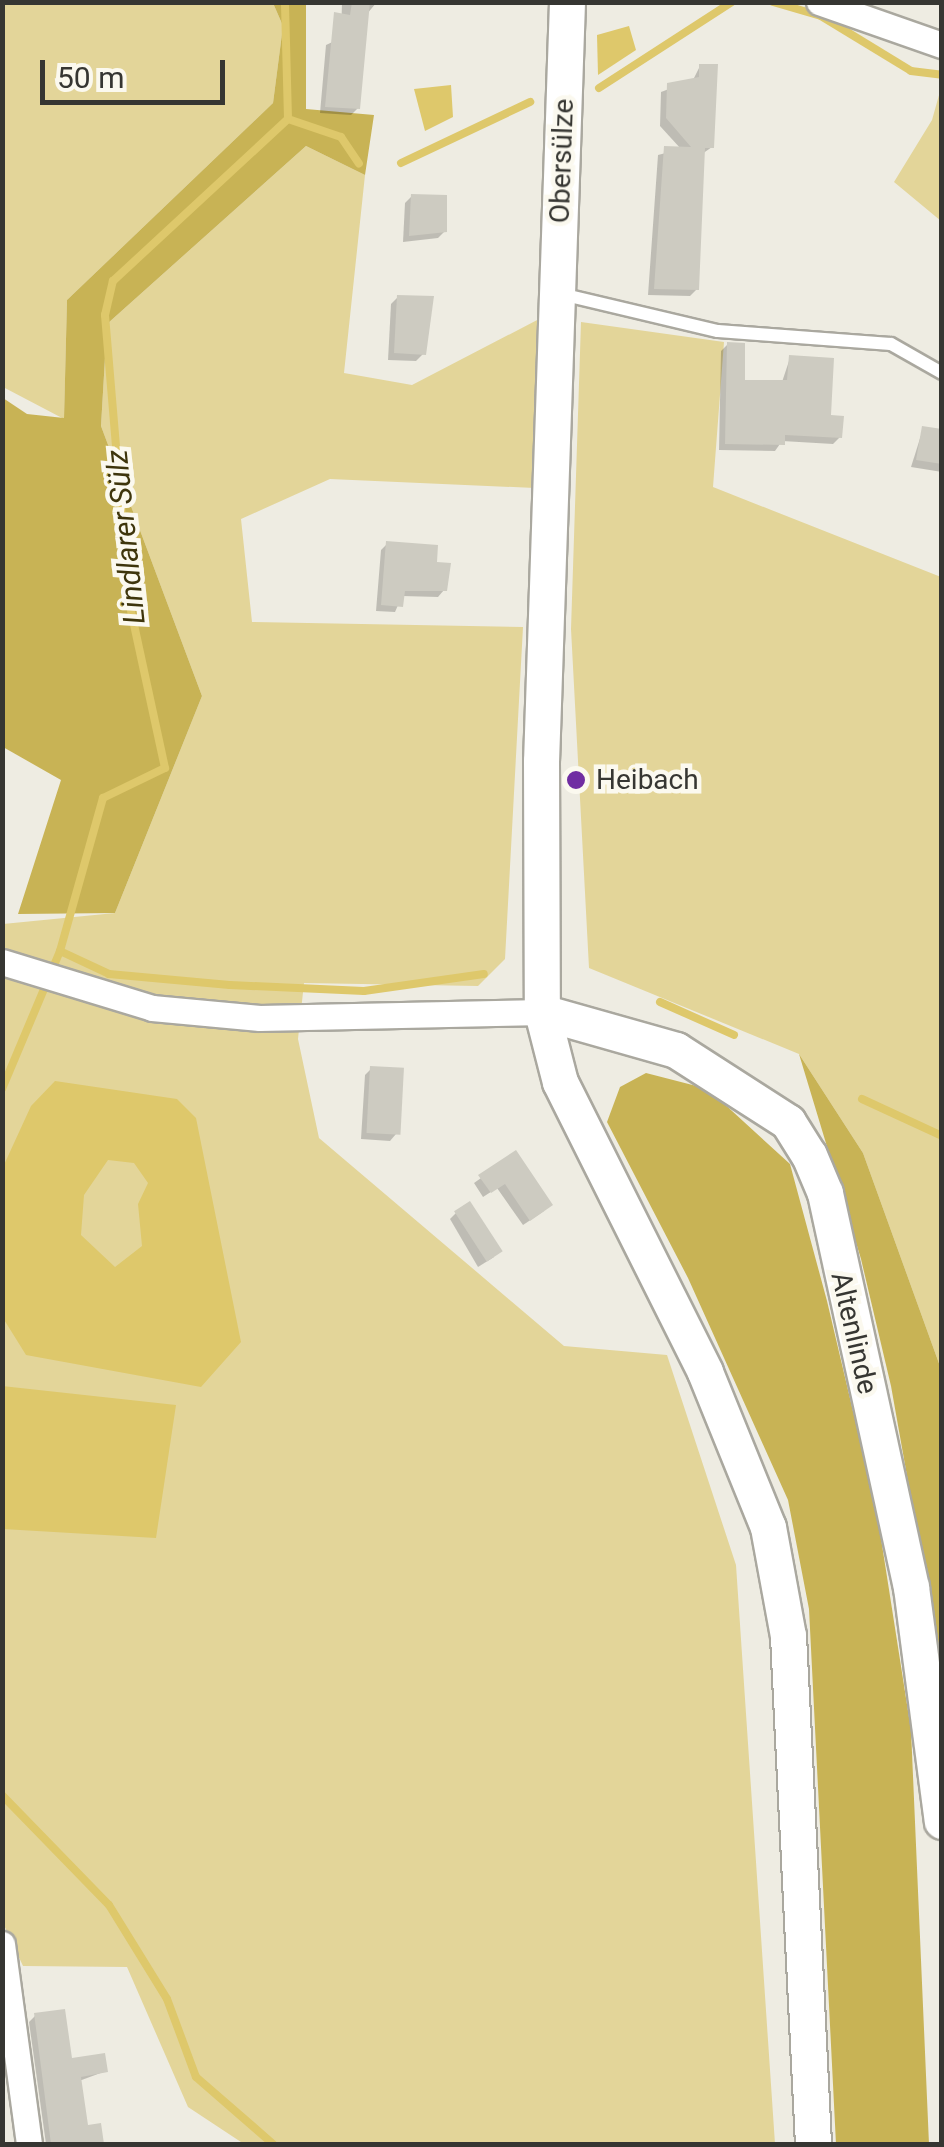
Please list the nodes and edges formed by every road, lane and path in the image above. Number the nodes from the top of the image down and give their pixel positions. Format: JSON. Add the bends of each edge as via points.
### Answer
{"nodes":[{"id":1,"x":567,"y":2,"type":"edge"},
{"id":2,"x":818,"y":2,"type":"edge"},
{"id":3,"x":942,"y":45,"type":"edge"},
{"id":4,"x":556,"y":307,"type":"junction"},
{"id":5,"x":942,"y":373,"type":"edge"},
{"id":6,"x":2,"y":962,"type":"edge"},
{"id":7,"x":542,"y":1012,"type":"junction"},
{"id":8,"x":942,"y":1821,"type":"edge"},
{"id":9,"x":2,"y":1944,"type":"edge"},
{"id":10,"x":29,"y":2144,"type":"edge"},
{"id":11,"x":814,"y":2144,"type":"edge"}],
"edges":[{"from":1,"to":4,"type":"main road","name":"Obersülze"},
{"from":2,"to":3,"type":"street"},
{"from":4,"to":5,"type":"lane","via":[[718,332],[891,344]]},
{"from":4,"to":7,"type":"main road","name":"Obersülze","via":[[541,762]]},
{"from":6,"to":7,"type":"street","via":[[152,1008],[260,1018]]},
{"from":7,"to":8,"type":"main road","name":"Altenlinde","via":[[676,1050],[788,1122],[809,1155],[825,1193],[911,1587]]},
{"from":7,"to":11,"type":"main road","name":"Obersülze","via":[[560,1082],[705,1372],[768,1527],[788,1636]]},
{"from":9,"to":10,"type":"street"}]}
